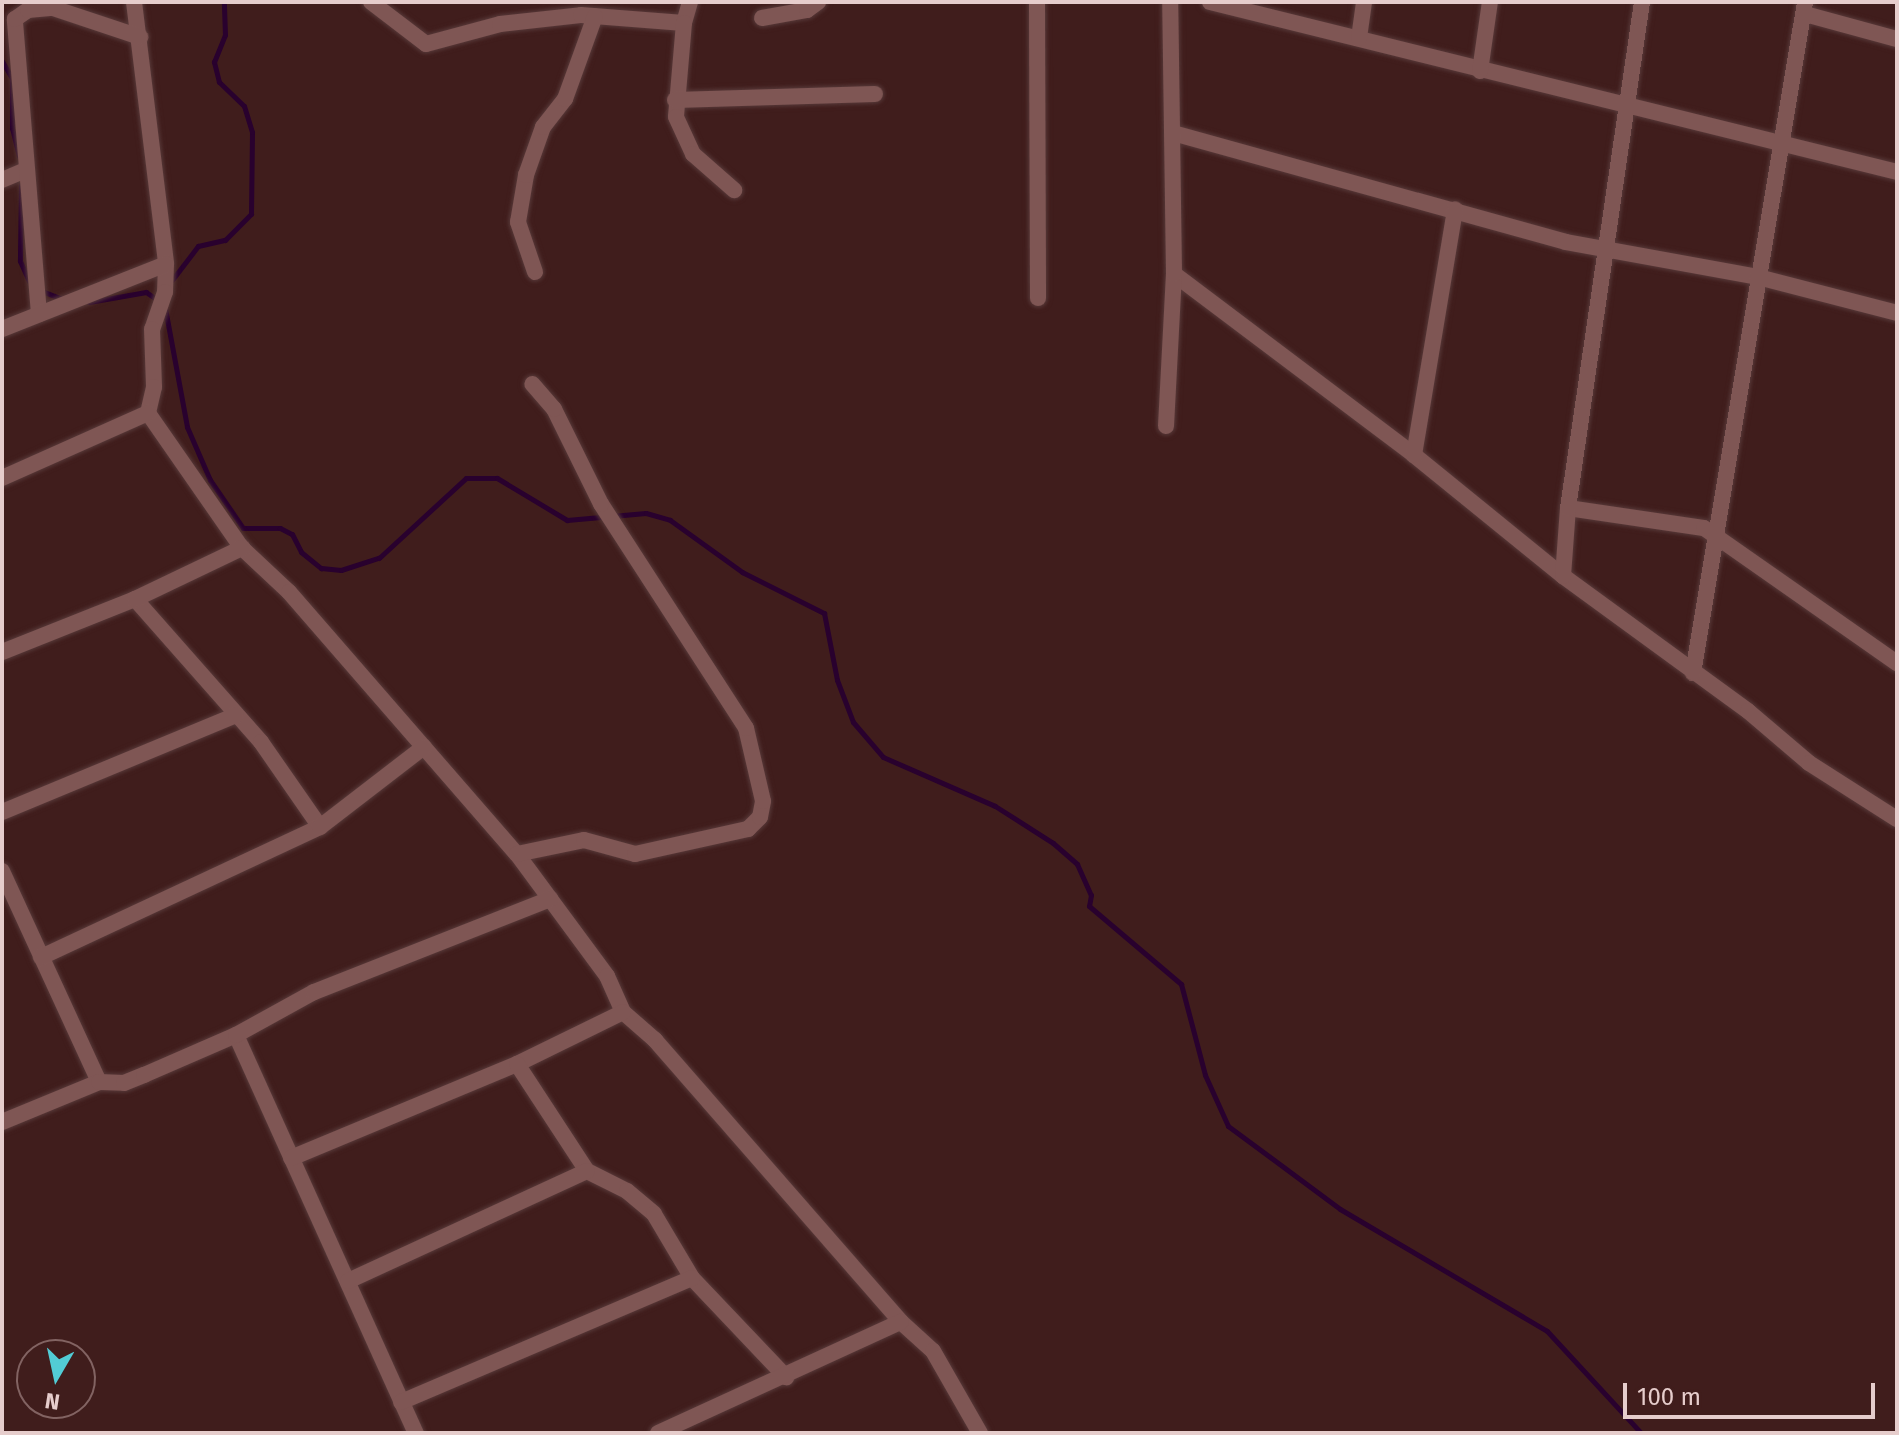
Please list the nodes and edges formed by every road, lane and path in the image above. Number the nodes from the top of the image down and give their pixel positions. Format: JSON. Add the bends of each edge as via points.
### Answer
{"nodes":[{"id":1,"x":134,"y":2,"type":"edge"},
{"id":2,"x":371,"y":2,"type":"edge"},
{"id":3,"x":690,"y":2,"type":"edge"},
{"id":4,"x":818,"y":2,"type":"edge"},
{"id":5,"x":1037,"y":2,"type":"edge"},
{"id":6,"x":1170,"y":2,"type":"edge"},
{"id":7,"x":1210,"y":2,"type":"edge"},
{"id":8,"x":1364,"y":2,"type":"edge"},
{"id":9,"x":1490,"y":2,"type":"edge"},
{"id":10,"x":1642,"y":2,"type":"edge"},
{"id":11,"x":1805,"y":8,"type":"edge"},
{"id":12,"x":595,"y":16,"type":"junction"},
{"id":13,"x":762,"y":18,"type":"dead end"},
{"id":14,"x":684,"y":23,"type":"junction"},
{"id":15,"x":140,"y":37,"type":"junction"},
{"id":16,"x":1359,"y":38,"type":"junction"},
{"id":17,"x":1897,"y":39,"type":"edge"},
{"id":18,"x":9,"y":51,"type":"edge"},
{"id":19,"x":1480,"y":71,"type":"junction"},
{"id":20,"x":875,"y":94,"type":"dead end"},
{"id":21,"x":675,"y":100,"type":"junction"},
{"id":22,"x":1627,"y":106,"type":"junction"},
{"id":23,"x":1173,"y":133,"type":"junction"},
{"id":24,"x":1782,"y":143,"type":"junction"},
{"id":25,"x":26,"y":170,"type":"junction"},
{"id":26,"x":1897,"y":172,"type":"edge"},
{"id":27,"x":2,"y":180,"type":"edge"},
{"id":28,"x":734,"y":190,"type":"dead end"},
{"id":29,"x":1455,"y":209,"type":"junction"},
{"id":30,"x":1604,"y":250,"type":"junction"},
{"id":31,"x":166,"y":264,"type":"junction"},
{"id":32,"x":535,"y":272,"type":"dead end"},
{"id":33,"x":1174,"y":274,"type":"junction"},
{"id":34,"x":1758,"y":277,"type":"junction"},
{"id":35,"x":1038,"y":298,"type":"dead end"},
{"id":36,"x":1897,"y":313,"type":"edge"},
{"id":37,"x":39,"y":314,"type":"junction"},
{"id":38,"x":2,"y":329,"type":"edge"},
{"id":39,"x":532,"y":384,"type":"dead end"},
{"id":40,"x":148,"y":413,"type":"junction"},
{"id":41,"x":1166,"y":426,"type":"dead end"},
{"id":42,"x":1414,"y":455,"type":"junction"},
{"id":43,"x":2,"y":478,"type":"edge"},
{"id":44,"x":1568,"y":508,"type":"junction"},
{"id":45,"x":1717,"y":541,"type":"junction"},
{"id":46,"x":242,"y":548,"type":"junction"},
{"id":47,"x":1563,"y":576,"type":"junction"},
{"id":48,"x":135,"y":599,"type":"junction"},
{"id":49,"x":2,"y":652,"type":"edge"},
{"id":50,"x":1897,"y":663,"type":"edge"},
{"id":51,"x":1693,"y":673,"type":"junction"},
{"id":52,"x":236,"y":715,"type":"junction"},
{"id":53,"x":424,"y":747,"type":"junction"},
{"id":54,"x":2,"y":812,"type":"edge"},
{"id":55,"x":1897,"y":819,"type":"edge"},
{"id":56,"x":320,"y":827,"type":"junction"},
{"id":57,"x":517,"y":854,"type":"junction"},
{"id":58,"x":2,"y":871,"type":"edge"},
{"id":59,"x":550,"y":899,"type":"junction"},
{"id":60,"x":41,"y":957,"type":"junction"},
{"id":61,"x":623,"y":1012,"type":"junction"},
{"id":62,"x":236,"y":1035,"type":"junction"},
{"id":63,"x":517,"y":1064,"type":"junction"},
{"id":64,"x":99,"y":1082,"type":"junction"},
{"id":65,"x":2,"y":1122,"type":"edge"},
{"id":66,"x":291,"y":1158,"type":"junction"},
{"id":67,"x":587,"y":1171,"type":"junction"},
{"id":68,"x":692,"y":1278,"type":"junction"},
{"id":69,"x":348,"y":1281,"type":"junction"},
{"id":70,"x":901,"y":1322,"type":"junction"},
{"id":71,"x":786,"y":1377,"type":"junction"},
{"id":72,"x":401,"y":1402,"type":"junction"},
{"id":73,"x":416,"y":1433,"type":"edge"},
{"id":74,"x":658,"y":1433,"type":"edge"},
{"id":75,"x":980,"y":1433,"type":"edge"}],
"edges":[{"from":1,"to":15,"type":"street"},
{"from":2,"to":12,"type":"street","via":[[426,44],[500,24]]},
{"from":3,"to":14,"type":"street"},
{"from":4,"to":13,"type":"street","via":[[807,10]]},
{"from":5,"to":35,"type":"street"},
{"from":6,"to":23,"type":"street"},
{"from":7,"to":16,"type":"street"},
{"from":8,"to":16,"type":"street"},
{"from":9,"to":19,"type":"street"},
{"from":10,"to":22,"type":"street"},
{"from":11,"to":17,"type":"street"},
{"from":11,"to":24,"type":"street"},
{"from":12,"to":14,"type":"street"},
{"from":12,"to":32,"type":"street","via":[[570,87],[543,127],[526,175],[518,222]]},
{"from":14,"to":21,"type":"street"},
{"from":15,"to":18,"type":"street","via":[[41,7],[17,16]]},
{"from":15,"to":31,"type":"street"},
{"from":16,"to":19,"type":"street"},
{"from":18,"to":25,"type":"street"},
{"from":19,"to":22,"type":"street"},
{"from":20,"to":21,"type":"street"},
{"from":21,"to":28,"type":"street","via":[[684,142]]},
{"from":22,"to":24,"type":"street"},
{"from":22,"to":30,"type":"street"},
{"from":23,"to":29,"type":"street"},
{"from":23,"to":33,"type":"street"},
{"from":24,"to":26,"type":"street"},
{"from":24,"to":34,"type":"street"},
{"from":25,"to":27,"type":"street"},
{"from":25,"to":37,"type":"street"},
{"from":29,"to":30,"type":"street"},
{"from":29,"to":42,"type":"street"},
{"from":30,"to":34,"type":"street"},
{"from":30,"to":44,"type":"street"},
{"from":31,"to":37,"type":"street"},
{"from":31,"to":40,"type":"street","via":[[165,292],[152,329],[154,387]]},
{"from":33,"to":41,"type":"street"},
{"from":33,"to":42,"type":"street"},
{"from":34,"to":36,"type":"street"},
{"from":34,"to":45,"type":"street"},
{"from":37,"to":38,"type":"street"},
{"from":39,"to":57,"type":"street","via":[[554,409],[601,504],[746,728],[763,801],[760,817],[748,829],[635,854],[584,840]]},
{"from":40,"to":43,"type":"street"},
{"from":40,"to":46,"type":"street"},
{"from":42,"to":47,"type":"street"},
{"from":44,"to":45,"type":"street","via":[[1704,528]]},
{"from":44,"to":47,"type":"street"},
{"from":45,"to":50,"type":"street"},
{"from":45,"to":51,"type":"street"},
{"from":46,"to":48,"type":"street"},
{"from":46,"to":53,"type":"street","via":[[289,592]]},
{"from":47,"to":51,"type":"street"},
{"from":48,"to":49,"type":"street"},
{"from":48,"to":52,"type":"street"},
{"from":51,"to":55,"type":"street","via":[[1809,763]]},
{"from":52,"to":54,"type":"street"},
{"from":52,"to":56,"type":"street","via":[[287,776]]},
{"from":53,"to":56,"type":"street"},
{"from":53,"to":57,"type":"street"},
{"from":56,"to":60,"type":"street"},
{"from":57,"to":59,"type":"street"},
{"from":58,"to":60,"type":"street"},
{"from":59,"to":61,"type":"street","via":[[607,976]]},
{"from":59,"to":62,"type":"street","via":[[314,992]]},
{"from":60,"to":64,"type":"street"},
{"from":61,"to":63,"type":"street"},
{"from":61,"to":70,"type":"street","via":[[655,1040]]},
{"from":62,"to":64,"type":"street","via":[[124,1083]]},
{"from":62,"to":66,"type":"street"},
{"from":63,"to":66,"type":"street"},
{"from":63,"to":67,"type":"street"},
{"from":64,"to":65,"type":"street"},
{"from":66,"to":69,"type":"street"},
{"from":67,"to":68,"type":"street","via":[[627,1191],[654,1214]]},
{"from":67,"to":69,"type":"street"},
{"from":68,"to":71,"type":"street"},
{"from":68,"to":72,"type":"street"},
{"from":69,"to":72,"type":"street"},
{"from":70,"to":71,"type":"street"},
{"from":70,"to":75,"type":"street","via":[[933,1351]]},
{"from":71,"to":74,"type":"street"},
{"from":72,"to":73,"type":"street"}]}
